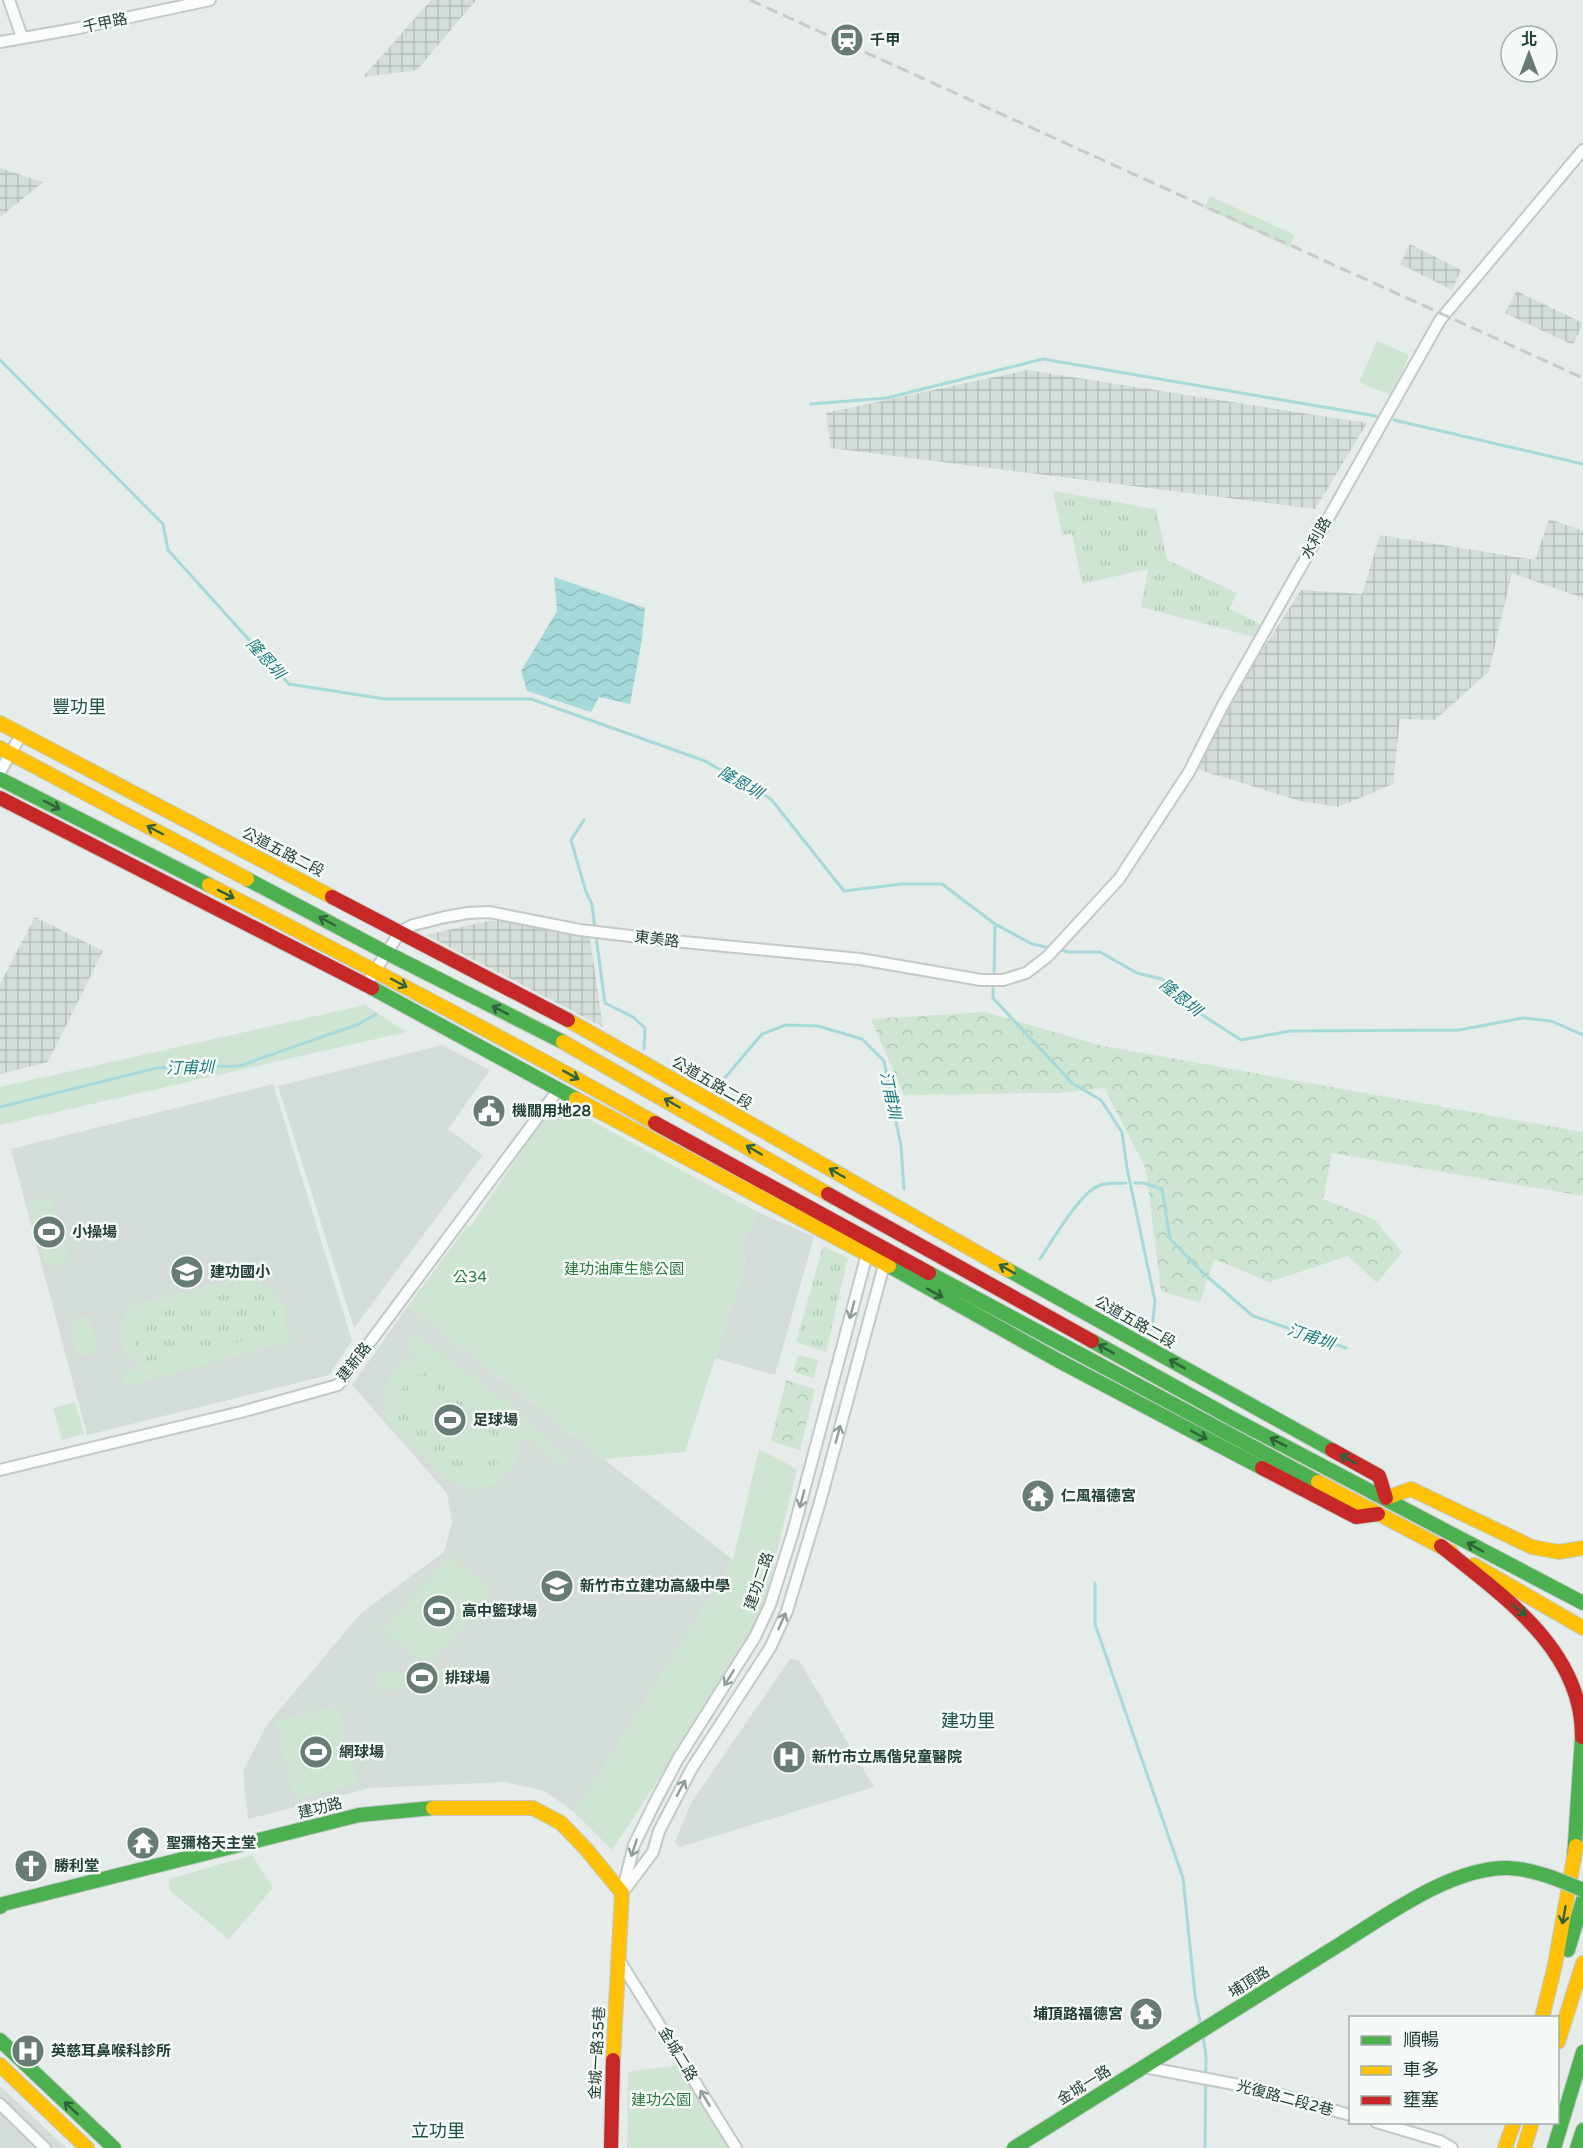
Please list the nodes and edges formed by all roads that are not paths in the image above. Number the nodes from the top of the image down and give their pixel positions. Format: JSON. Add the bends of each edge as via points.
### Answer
{"nodes":[{"id":1,"x":9,"y":0,"type":"edge"},
{"id":2,"x":210,"y":0,"type":"edge"},
{"id":3,"x":22,"y":37,"type":"junction"},
{"id":4,"x":0,"y":42,"type":"edge"},
{"id":5,"x":1583,"y":150,"type":"edge"},
{"id":6,"x":0,"y":723,"type":"edge"},
{"id":7,"x":21,"y":735,"type":"junction"},
{"id":8,"x":5,"y":751,"type":"edge"},
{"id":9,"x":0,"y":772,"type":"edge"},
{"id":10,"x":0,"y":778,"type":"edge"},
{"id":11,"x":0,"y":798,"type":"edge"},
{"id":12,"x":400,"y":932,"type":"junction"},
{"id":13,"x":385,"y":952,"type":"junction"},
{"id":14,"x":375,"y":969,"type":"junction"},
{"id":15,"x":1003,"y":980,"type":"joint"},
{"id":16,"x":366,"y":985,"type":"junction"},
{"id":17,"x":558,"y":1090,"type":"junction"},
{"id":18,"x":890,"y":1229,"type":"junction"},
{"id":19,"x":971,"y":1249,"type":"junction"},
{"id":20,"x":867,"y":1254,"type":"junction"},
{"id":21,"x":884,"y":1264,"type":"junction"},
{"id":22,"x":0,"y":1470,"type":"edge"},
{"id":23,"x":1386,"y":1498,"type":"junction"},
{"id":24,"x":1378,"y":1514,"type":"junction"},
{"id":25,"x":1441,"y":1546,"type":"junction"},
{"id":26,"x":1583,"y":1548,"type":"edge"},
{"id":27,"x":1583,"y":1603,"type":"edge"},
{"id":28,"x":1582,"y":1628,"type":"edge"},
{"id":29,"x":1583,"y":1815,"type":"edge"},
{"id":30,"x":1574,"y":1858,"type":"junction"},
{"id":31,"x":1583,"y":1890,"type":"edge"},
{"id":32,"x":622,"y":1893,"type":"junction"},
{"id":33,"x":1583,"y":1900,"type":"edge"},
{"id":34,"x":1,"y":1901,"type":"edge"},
{"id":35,"x":619,"y":1960,"type":"junction"},
{"id":36,"x":1583,"y":1963,"type":"edge"},
{"id":37,"x":1545,"y":2016,"type":"edge"},
{"id":38,"x":1546,"y":2016,"type":"edge"},
{"id":39,"x":1559,"y":2036,"type":"edge"},
{"id":40,"x":0,"y":2040,"type":"edge"},
{"id":41,"x":1170,"y":2050,"type":"joint"},
{"id":42,"x":1583,"y":2052,"type":"edge"},
{"id":43,"x":0,"y":2065,"type":"edge"},
{"id":44,"x":1144,"y":2067,"type":"junction"},
{"id":45,"x":0,"y":2104,"type":"edge"},
{"id":46,"x":1349,"y":2115,"type":"edge"},
{"id":47,"x":1383,"y":2124,"type":"edge"},
{"id":48,"x":1513,"y":2124,"type":"edge"},
{"id":49,"x":1531,"y":2124,"type":"edge"},
{"id":50,"x":1583,"y":2130,"type":"edge"},
{"id":51,"x":45,"y":2148,"type":"edge"},
{"id":52,"x":87,"y":2148,"type":"edge"},
{"id":53,"x":114,"y":2148,"type":"edge"},
{"id":54,"x":611,"y":2148,"type":"edge"},
{"id":55,"x":736,"y":2148,"type":"edge"},
{"id":56,"x":1014,"y":2148,"type":"edge"},
{"id":57,"x":1452,"y":2148,"type":"edge"},
{"id":58,"x":1505,"y":2148,"type":"edge"},
{"id":59,"x":1524,"y":2148,"type":"edge"},
{"id":60,"x":1554,"y":2148,"type":"edge"},
{"id":61,"x":1577,"y":2148,"type":"edge"}],
"edges":[{"from":1,"to":3,"type":"street"},
{"from":2,"to":3,"type":"street","name":"千甲路"},
{"from":3,"to":4,"type":"street","name":"千甲路"},
{"from":5,"to":15,"type":"street","name":"水利路","via":[[1440,320],[1189,772],[1119,879],[1047,957],[1026,973]]},
{"from":6,"to":7,"type":"main road","name":"公道五路二段"},
{"from":7,"to":8,"type":"street"},
{"from":7,"to":12,"type":"main road","name":"公道五路二段"},
{"from":8,"to":9,"type":"street"},
{"from":13,"to":8,"type":"main road","one_way":true},
{"from":10,"to":14,"type":"main road","one_way":true},
{"from":11,"to":16,"type":"main road"},
{"from":12,"to":13,"type":"street"},
{"from":12,"to":15,"type":"street","name":"東美路","via":[[413,925],[489,912],[596,932],[860,959],[981,980]]},
{"from":19,"to":12,"type":"main road","name":"公道五路二段","one_way":true,"via":[[590,1032]]},
{"from":13,"to":14,"type":"street"},
{"from":18,"to":13,"type":"main road","one_way":true,"via":[[573,1047]]},
{"from":14,"to":16,"type":"street"},
{"from":14,"to":24,"type":"main road","one_way":true,"via":[[1038,1333]]},
{"from":16,"to":17,"type":"main road"},
{"from":17,"to":20,"type":"main road"},
{"from":17,"to":22,"type":"street","name":"建新路","via":[[338,1385]]},
{"from":18,"to":19,"type":"main road"},
{"from":23,"to":18,"type":"main road","one_way":true,"via":[[1235,1420]]},
{"from":23,"to":19,"type":"main road","name":"公道五路二段","one_way":true,"via":[[1379,1476]]},
{"from":20,"to":21,"type":"main road"},
{"from":20,"to":32,"type":"street","name":"建功二路","one_way":true,"via":[[770,1605],[755,1637],[655,1802],[634,1845]]},
{"from":21,"to":24,"type":"main road","one_way":true,"via":[[1356,1517]]},
{"from":32,"to":21,"type":"street","one_way":true,"via":[[653,1852],[659,1831],[692,1768],[770,1648],[787,1611]]},
{"from":23,"to":26,"type":"main road","via":[[1411,1489],[1532,1547],[1559,1552]]},
{"from":27,"to":23,"type":"main road","one_way":true},
{"from":24,"to":25,"type":"main road"},
{"from":25,"to":28,"type":"main road"},
{"from":25,"to":30,"type":"main road","one_way":true,"via":[[1530,1619],[1571,1680],[1580,1706],[1582,1730]]},
{"from":29,"to":30,"type":"main road"},
{"from":30,"to":37,"type":"main road","one_way":true},
{"from":31,"to":41,"type":"main road","name":"埔頂路","bridge":true,"via":[[1544,1873],[1505,1867],[1466,1874],[1415,1899]]},
{"from":32,"to":34,"type":"main road","name":"建功路","via":[[561,1823],[533,1808],[450,1807],[359,1815]]},
{"from":32,"to":35,"type":"main road","name":"建功二路"},
{"from":33,"to":38,"type":"main road"},
{"from":35,"to":54,"type":"main road","name":"金城一路35巷"},
{"from":55,"to":35,"type":"street","name":"金城二路","one_way":true},
{"from":36,"to":39,"type":"main road"},
{"from":53,"to":40,"type":"main road","one_way":true},
{"from":41,"to":44,"type":"main road","name":"金城一路"},
{"from":42,"to":60,"type":"main road"},
{"from":43,"to":52,"type":"main road"},
{"from":44,"to":46,"type":"street","name":"光復路二段2巷","via":[[1260,2089]]},
{"from":44,"to":56,"type":"main road","name":"金城一路"},
{"from":45,"to":51,"type":"street"},
{"from":47,"to":57,"type":"street"},
{"from":48,"to":58,"type":"main road"},
{"from":49,"to":59,"type":"main road"},
{"from":50,"to":61,"type":"main road"}]}
